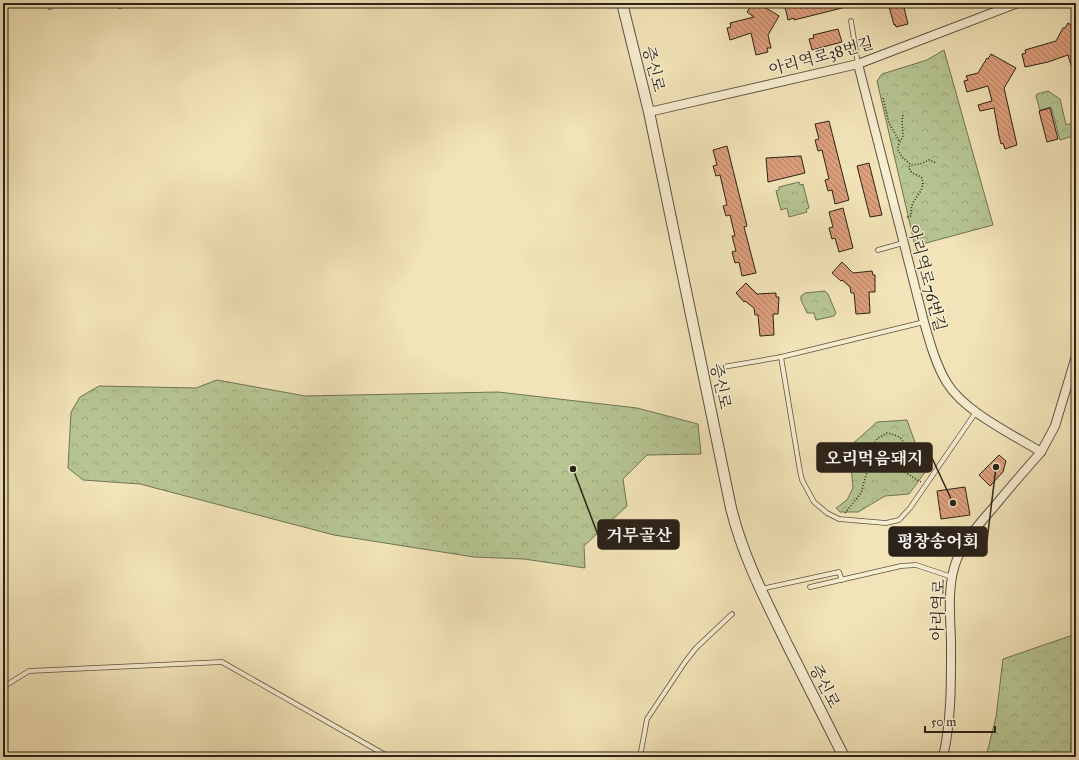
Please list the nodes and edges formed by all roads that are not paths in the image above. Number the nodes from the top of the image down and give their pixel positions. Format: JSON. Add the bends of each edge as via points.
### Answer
{"nodes":[{"id":1,"x":47,"y":3,"type":"edge"},
{"id":2,"x":56,"y":3,"type":"edge"},
{"id":3,"x":622,"y":3,"type":"edge"},
{"id":4,"x":1018,"y":3,"type":"edge"},
{"id":5,"x":851,"y":21,"type":"dead end"},
{"id":6,"x":858,"y":64,"type":"junction"},
{"id":7,"x":649,"y":112,"type":"junction"},
{"id":8,"x":903,"y":243,"type":"junction"},
{"id":9,"x":878,"y":250,"type":"dead end"},
{"id":10,"x":924,"y":322,"type":"junction"},
{"id":11,"x":1076,"y":356,"type":"edge"},
{"id":12,"x":781,"y":357,"type":"junction"},
{"id":13,"x":723,"y":367,"type":"dead end"},
{"id":14,"x":976,"y":412,"type":"junction"},
{"id":15,"x":1041,"y":452,"type":"junction"},
{"id":16,"x":952,"y":577,"type":"junction"},
{"id":17,"x":842,"y":580,"type":"junction"},
{"id":18,"x":810,"y":587,"type":"dead end"},
{"id":19,"x":760,"y":589,"type":"junction"},
{"id":20,"x":732,"y":614,"type":"dead end"},
{"id":21,"x":3,"y":687,"type":"edge"},
{"id":22,"x":389,"y":757,"type":"edge"},
{"id":23,"x":640,"y":757,"type":"edge"},
{"id":24,"x":844,"y":757,"type":"edge"},
{"id":25,"x":943,"y":757,"type":"edge"}],
"edges":[{"from":1,"to":2,"type":"lane","via":[[50,7]]},
{"from":3,"to":7,"type":"street","name":"증신로"},
{"from":4,"to":6,"type":"street","name":"아리역로38번길"},
{"from":5,"to":6,"type":"lane"},
{"from":6,"to":7,"type":"street","name":"아리역로38번길"},
{"from":6,"to":8,"type":"street","name":"아리역로76번길"},
{"from":7,"to":19,"type":"street","name":"증신로","via":[[731,508],[738,535]]},
{"from":8,"to":9,"type":"lane"},
{"from":8,"to":10,"type":"street","name":"아리역로76번길"},
{"from":10,"to":12,"type":"lane"},
{"from":10,"to":14,"type":"street","name":"아리역로76번길","via":[[947,384]]},
{"from":11,"to":15,"type":"street","name":"아리역로","via":[[1055,426]]},
{"from":12,"to":13,"type":"lane"},
{"from":12,"to":14,"type":"lane","via":[[802,480],[814,502],[827,513],[840,519],[886,523],[899,520]]},
{"from":14,"to":15,"type":"street","name":"아리역로76번길"},
{"from":15,"to":16,"type":"street","name":"아리역로","via":[[978,525],[957,559]]},
{"from":16,"to":17,"type":"lane","via":[[916,565]]},
{"from":16,"to":25,"type":"street","name":"아리역로","via":[[951,692]]},
{"from":17,"to":18,"type":"lane"},
{"from":17,"to":19,"type":"lane","via":[[839,572]]},
{"from":19,"to":24,"type":"street","name":"증신로"},
{"from":20,"to":23,"type":"lane","via":[[696,648],[647,719]]},
{"from":21,"to":22,"type":"lane","via":[[29,671],[222,662]]}]}
